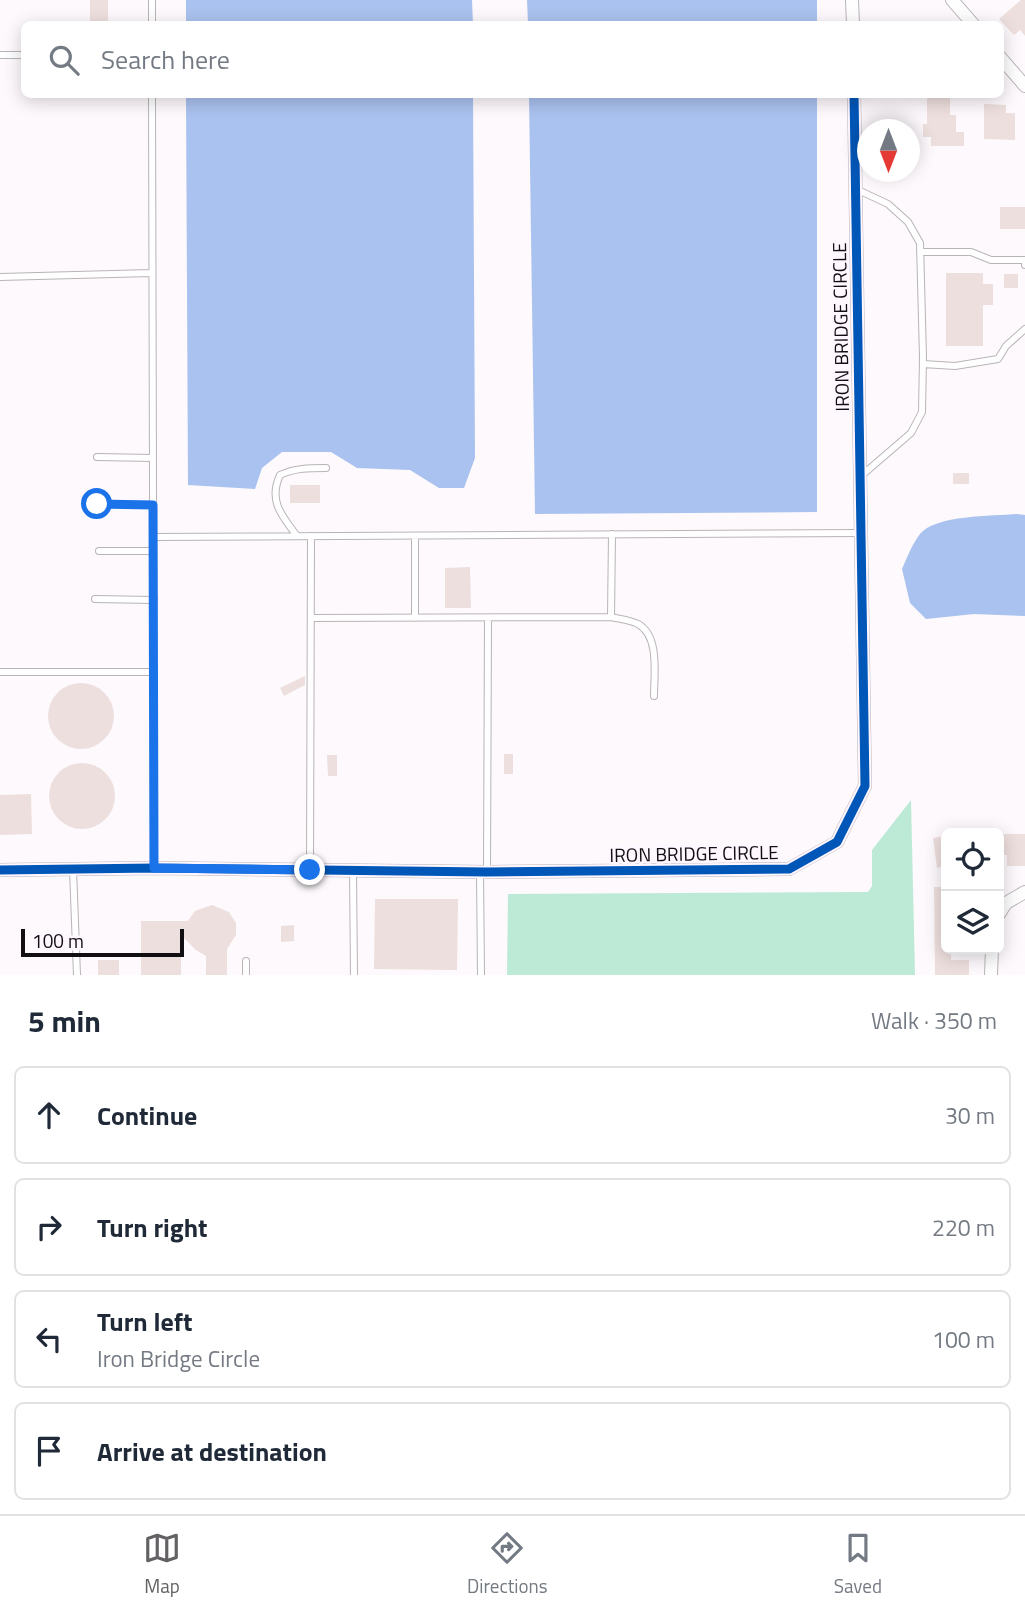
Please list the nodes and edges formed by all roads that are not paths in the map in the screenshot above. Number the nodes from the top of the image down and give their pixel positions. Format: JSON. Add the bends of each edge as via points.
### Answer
{"nodes":[{"id":1,"x":152,"y":0,"type":"edge"},
{"id":2,"x":852,"y":0,"type":"edge"},
{"id":3,"x":952,"y":0,"type":"edge"},
{"id":4,"x":152,"y":21,"type":"edge"},
{"id":5,"x":853,"y":21,"type":"edge"},
{"id":6,"x":970,"y":21,"type":"edge"},
{"id":7,"x":0,"y":55,"type":"edge"},
{"id":8,"x":21,"y":55,"type":"edge"},
{"id":9,"x":1004,"y":62,"type":"edge"},
{"id":10,"x":1025,"y":86,"type":"edge"},
{"id":11,"x":152,"y":98,"type":"edge"},
{"id":12,"x":854,"y":98,"type":"edge"},
{"id":13,"x":856,"y":190,"type":"junction"},
{"id":14,"x":920,"y":252,"type":"junction"},
{"id":15,"x":1025,"y":265,"type":"edge"},
{"id":16,"x":151,"y":274,"type":"junction"},
{"id":17,"x":0,"y":276,"type":"edge"},
{"id":18,"x":1025,"y":329,"type":"edge"},
{"id":19,"x":923,"y":364,"type":"junction"},
{"id":20,"x":97,"y":457,"type":"dead end"},
{"id":21,"x":153,"y":458,"type":"junction"},
{"id":22,"x":326,"y":468,"type":"dead end"},
{"id":23,"x":859,"y":478,"type":"junction"},
{"id":24,"x":97,"y":504,"type":"dead end"},
{"id":25,"x":153,"y":505,"type":"junction"},
{"id":26,"x":860,"y":533,"type":"junction"},
{"id":27,"x":612,"y":534,"type":"junction"},
{"id":28,"x":297,"y":536,"type":"junction"},
{"id":29,"x":311,"y":536,"type":"junction"},
{"id":30,"x":415,"y":536,"type":"junction"},
{"id":31,"x":153,"y":537,"type":"junction"},
{"id":32,"x":99,"y":551,"type":"dead end"},
{"id":33,"x":153,"y":551,"type":"junction"},
{"id":34,"x":95,"y":599,"type":"dead end"},
{"id":35,"x":154,"y":600,"type":"junction"},
{"id":36,"x":611,"y":617,"type":"junction"},
{"id":37,"x":311,"y":618,"type":"junction"},
{"id":38,"x":415,"y":618,"type":"junction"},
{"id":39,"x":488,"y":618,"type":"junction"},
{"id":40,"x":0,"y":672,"type":"edge"},
{"id":41,"x":154,"y":672,"type":"junction"},
{"id":42,"x":654,"y":696,"type":"dead end"},
{"id":43,"x":154,"y":868,"type":"junction"},
{"id":44,"x":74,"y":869,"type":"junction"},
{"id":45,"x":0,"y":870,"type":"edge"},
{"id":46,"x":310,"y":870,"type":"junction"},
{"id":47,"x":353,"y":871,"type":"junction"},
{"id":48,"x":483,"y":872,"type":"junction"},
{"id":49,"x":1025,"y":892,"type":"edge"},
{"id":50,"x":1004,"y":906,"type":"edge"},
{"id":51,"x":992,"y":954,"type":"edge"},
{"id":52,"x":246,"y":961,"type":"dead end"},
{"id":53,"x":76,"y":975,"type":"edge"},
{"id":54,"x":246,"y":975,"type":"edge"},
{"id":55,"x":354,"y":975,"type":"edge"},
{"id":56,"x":481,"y":975,"type":"edge"},
{"id":57,"x":991,"y":975,"type":"edge"}],
"edges":[{"from":1,"to":4,"type":"lane"},
{"from":2,"to":5,"type":"street"},
{"from":3,"to":6,"type":"street"},
{"from":7,"to":8,"type":"lane"},
{"from":9,"to":10,"type":"street"},
{"from":11,"to":16,"type":"lane"},
{"from":12,"to":13,"type":"street","name":"IRON BRIDGE CIRCLE"},
{"from":13,"to":14,"type":"lane","via":[[888,204],[908,222]]},
{"from":13,"to":23,"type":"street","name":"IRON BRIDGE CIRCLE"},
{"from":14,"to":15,"type":"lane","via":[[971,252],[991,260],[1025,260]]},
{"from":14,"to":19,"type":"lane"},
{"from":16,"to":17,"type":"lane"},
{"from":16,"to":21,"type":"lane"},
{"from":18,"to":19,"type":"lane","via":[[998,359],[955,366]]},
{"from":19,"to":23,"type":"lane","via":[[922,412],[911,433]]},
{"from":20,"to":21,"type":"lane"},
{"from":21,"to":25,"type":"lane"},
{"from":22,"to":28,"type":"lane","via":[[289,471],[276,483],[277,508]]},
{"from":23,"to":26,"type":"street","name":"IRON BRIDGE CIRCLE"},
{"from":24,"to":25,"type":"lane"},
{"from":25,"to":31,"type":"lane"},
{"from":26,"to":27,"type":"lane"},
{"from":26,"to":48,"type":"street","name":"IRON BRIDGE CIRCLE","via":[[865,786],[837,842],[789,869]]},
{"from":27,"to":30,"type":"lane"},
{"from":27,"to":36,"type":"lane"},
{"from":28,"to":29,"type":"lane"},
{"from":28,"to":31,"type":"lane"},
{"from":29,"to":30,"type":"lane"},
{"from":29,"to":37,"type":"lane"},
{"from":30,"to":38,"type":"lane"},
{"from":31,"to":33,"type":"lane"},
{"from":32,"to":33,"type":"lane"},
{"from":33,"to":35,"type":"lane"},
{"from":34,"to":35,"type":"lane"},
{"from":35,"to":41,"type":"lane"},
{"from":36,"to":39,"type":"lane"},
{"from":36,"to":42,"type":"lane","via":[[638,624],[646,631],[653,649]]},
{"from":37,"to":38,"type":"lane"},
{"from":37,"to":46,"type":"lane"},
{"from":38,"to":39,"type":"lane"},
{"from":39,"to":48,"type":"lane"},
{"from":40,"to":41,"type":"lane"},
{"from":41,"to":43,"type":"lane"},
{"from":43,"to":44,"type":"street","name":"IRON BRIDGE CIRCLE"},
{"from":43,"to":46,"type":"street","name":"IRON BRIDGE CIRCLE"},
{"from":44,"to":45,"type":"street","name":"IRON BRIDGE CIRCLE"},
{"from":44,"to":53,"type":"lane"},
{"from":46,"to":47,"type":"street","name":"IRON BRIDGE CIRCLE"},
{"from":47,"to":48,"type":"street","name":"IRON BRIDGE CIRCLE"},
{"from":47,"to":55,"type":"lane"},
{"from":48,"to":56,"type":"lane"},
{"from":49,"to":50,"type":"street"},
{"from":51,"to":57,"type":"street"},
{"from":52,"to":54,"type":"lane"}]}
